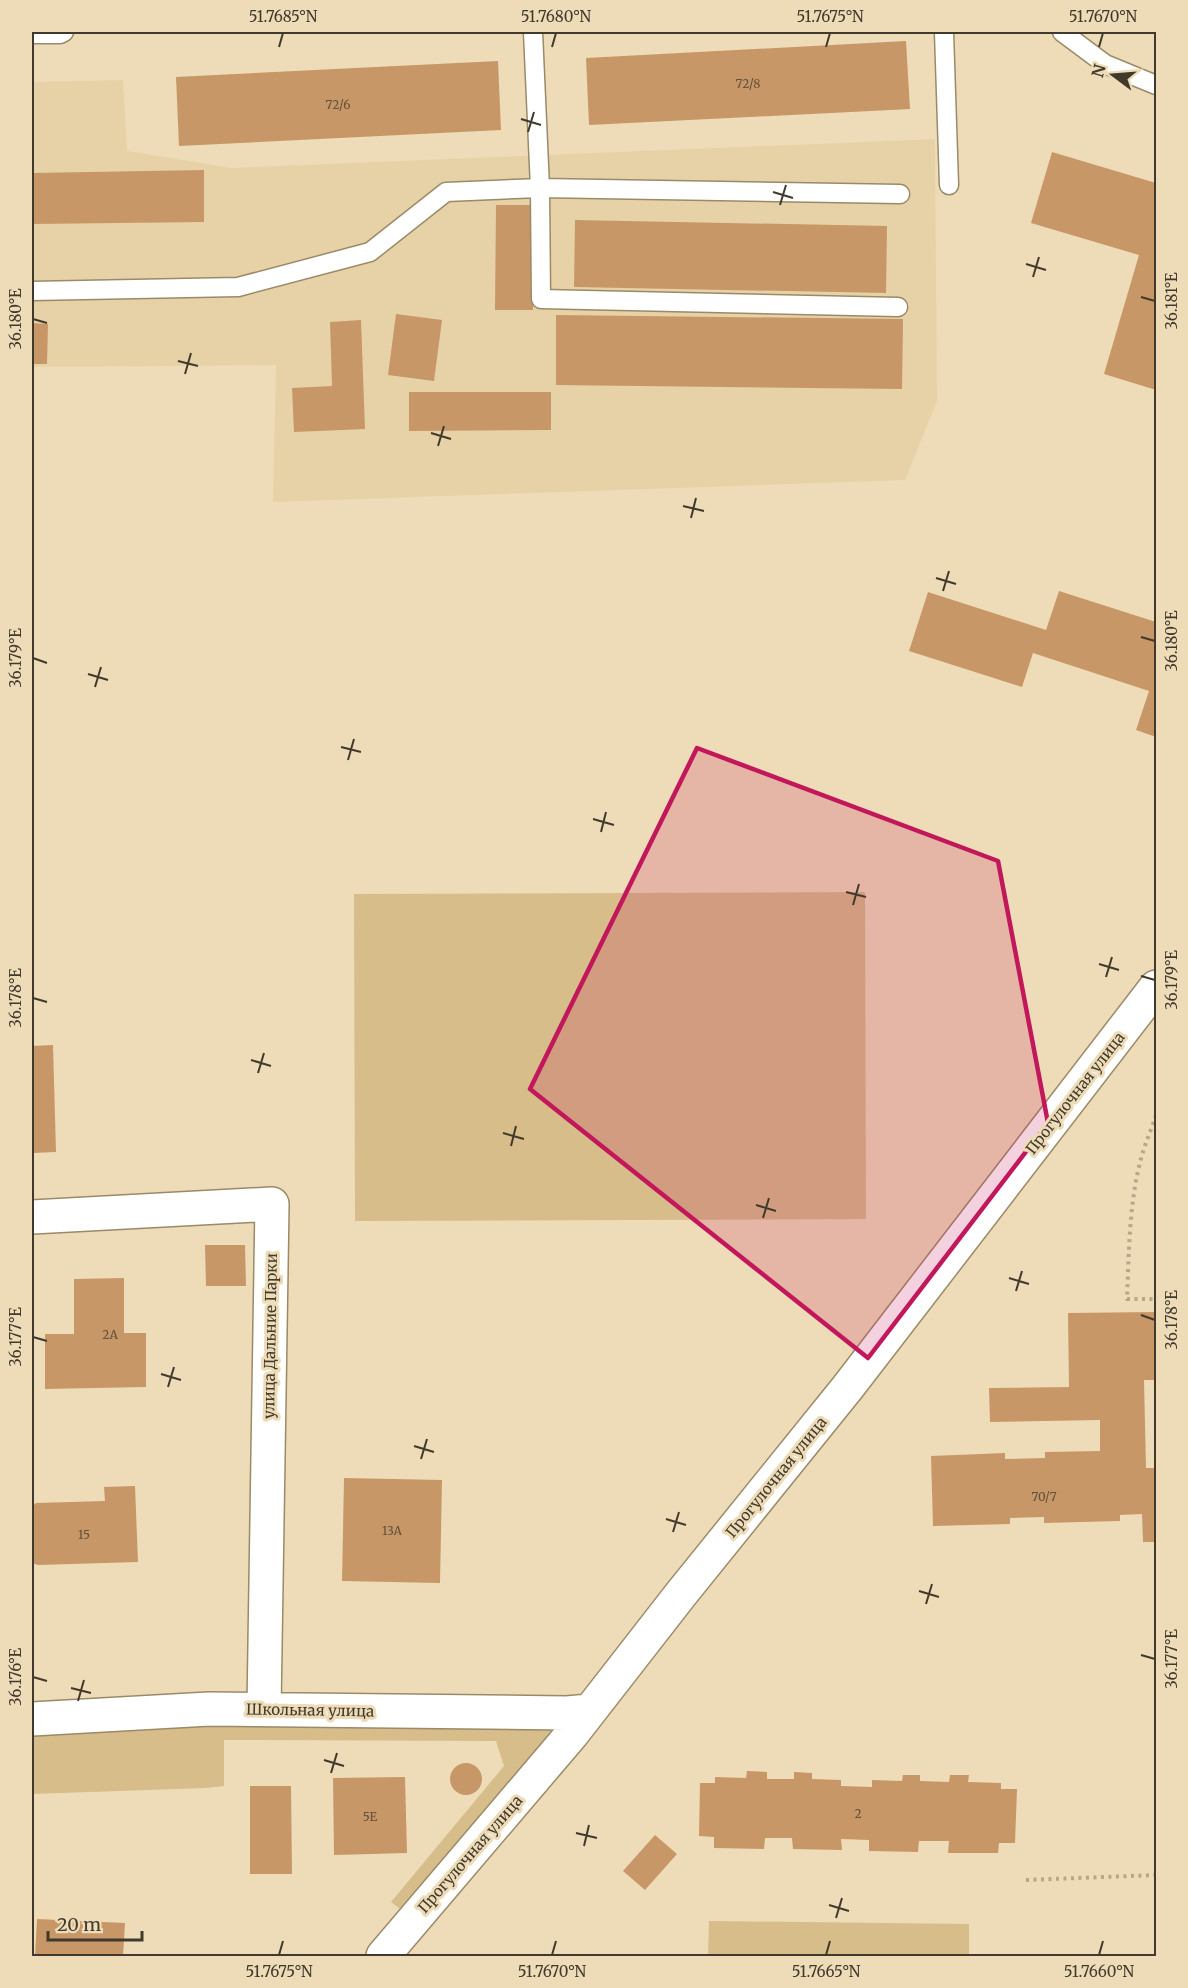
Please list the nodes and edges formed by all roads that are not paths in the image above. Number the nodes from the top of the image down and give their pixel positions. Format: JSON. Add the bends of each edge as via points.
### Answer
{"nodes":[{"id":1,"x":64,"y":32,"type":"edge"},
{"id":2,"x":533,"y":32,"type":"edge"},
{"id":3,"x":944,"y":32,"type":"edge"},
{"id":4,"x":1062,"y":32,"type":"edge"},
{"id":5,"x":32,"y":34,"type":"edge"},
{"id":6,"x":1156,"y":84,"type":"edge"},
{"id":7,"x":948,"y":185,"type":"dead end"},
{"id":8,"x":540,"y":188,"type":"junction"},
{"id":9,"x":900,"y":194,"type":"dead end"},
{"id":10,"x":32,"y":291,"type":"edge"},
{"id":11,"x":898,"y":306,"type":"dead end"},
{"id":12,"x":1156,"y":987,"type":"edge"},
{"id":13,"x":32,"y":1217,"type":"edge"},
{"id":14,"x":264,"y":1709,"type":"junction"},
{"id":15,"x":589,"y":1711,"type":"junction"},
{"id":16,"x":32,"y":1719,"type":"edge"},
{"id":17,"x":383,"y":1956,"type":"edge"}],
"edges":[{"from":1,"to":5,"type":"lane"},
{"from":2,"to":8,"type":"lane"},
{"from":3,"to":7,"type":"lane"},
{"from":4,"to":6,"type":"lane","via":[[1105,64]]},
{"from":8,"to":9,"type":"lane"},
{"from":8,"to":10,"type":"lane","via":[[446,192],[370,252],[238,287]]},
{"from":8,"to":11,"type":"lane","via":[[541,299]]},
{"from":12,"to":15,"type":"street","name":"Прогулочная улица","via":[[848,1387]]},
{"from":13,"to":14,"type":"street","name":"улица Дальние Парки","via":[[272,1204]]},
{"from":14,"to":15,"type":"street","name":"Школьная улица"},
{"from":14,"to":16,"type":"street","name":"Школьная улица"},
{"from":15,"to":17,"type":"street","name":"Прогулочная улица"}]}
